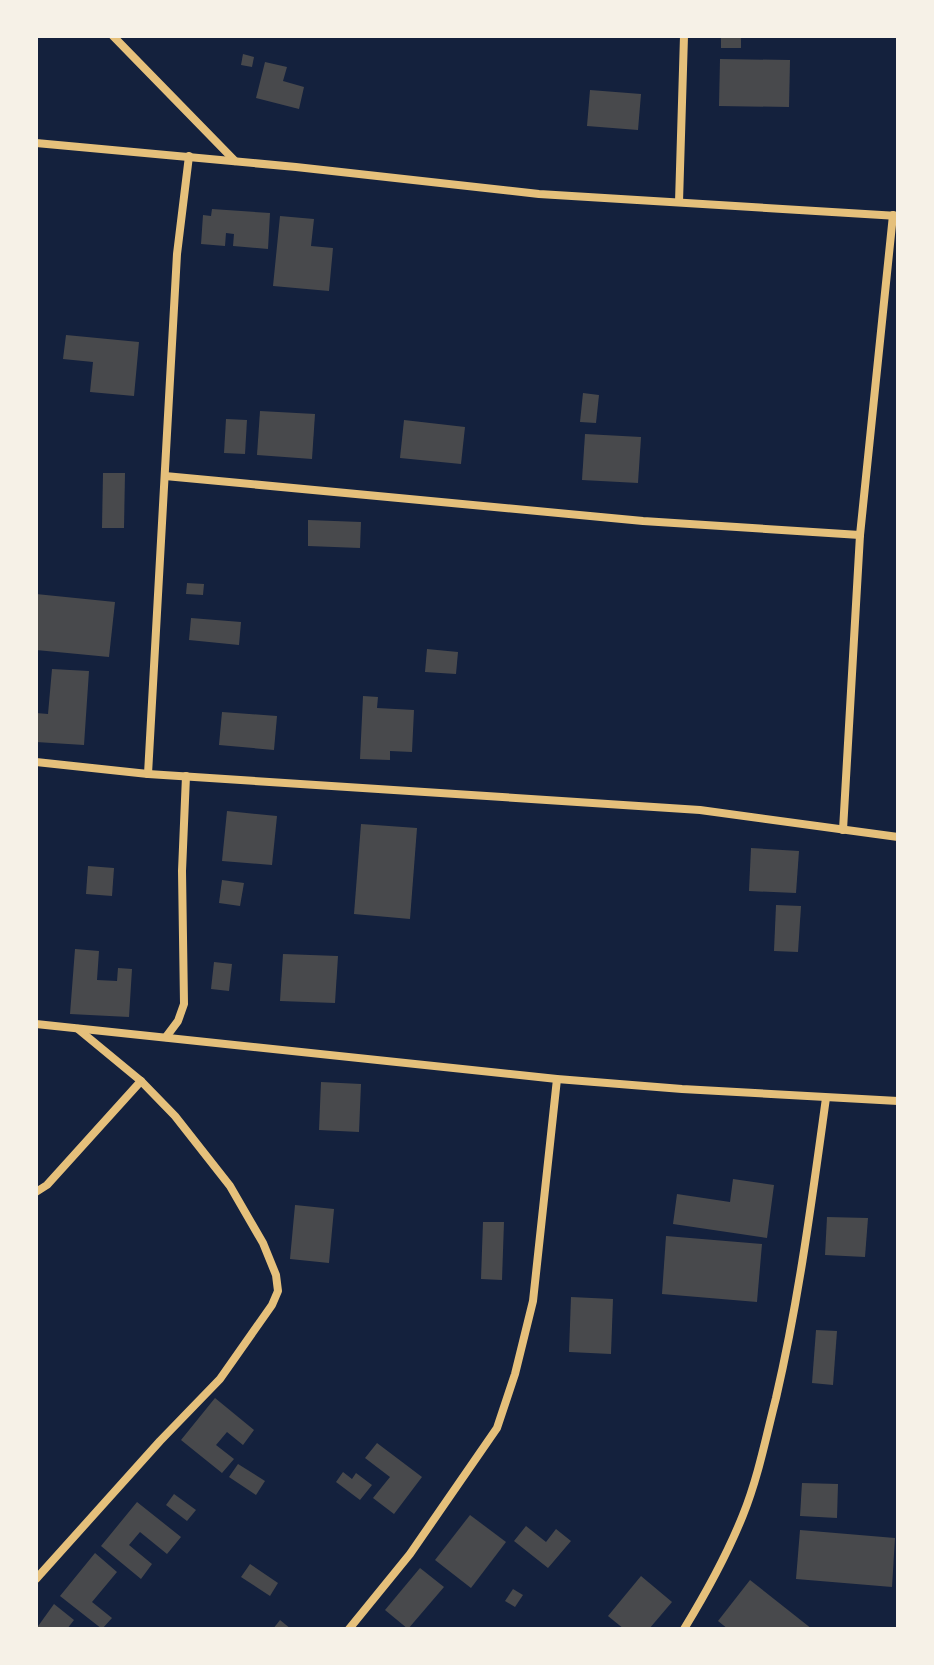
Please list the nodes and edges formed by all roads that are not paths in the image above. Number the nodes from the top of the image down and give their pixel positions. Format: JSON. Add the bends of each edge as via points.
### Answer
{"nodes":[{"id":1,"x":113,"y":36,"type":"edge"},
{"id":2,"x":684,"y":36,"type":"edge"},
{"id":3,"x":36,"y":143,"type":"edge"},
{"id":4,"x":189,"y":156,"type":"junction"},
{"id":5,"x":235,"y":161,"type":"junction"},
{"id":6,"x":679,"y":202,"type":"junction"},
{"id":7,"x":896,"y":216,"type":"edge"},
{"id":8,"x":165,"y":476,"type":"junction"},
{"id":9,"x":860,"y":535,"type":"junction"},
{"id":10,"x":36,"y":762,"type":"edge"},
{"id":11,"x":148,"y":774,"type":"junction"},
{"id":12,"x":186,"y":776,"type":"junction"},
{"id":13,"x":843,"y":830,"type":"junction"},
{"id":14,"x":898,"y":837,"type":"edge"},
{"id":15,"x":36,"y":1024,"type":"edge"},
{"id":16,"x":77,"y":1028,"type":"junction"},
{"id":17,"x":166,"y":1037,"type":"junction"},
{"id":18,"x":557,"y":1079,"type":"junction"},
{"id":19,"x":141,"y":1081,"type":"junction"},
{"id":20,"x":826,"y":1098,"type":"junction"},
{"id":21,"x":898,"y":1101,"type":"edge"},
{"id":22,"x":36,"y":1192,"type":"edge"},
{"id":23,"x":36,"y":1579,"type":"edge"},
{"id":24,"x":349,"y":1629,"type":"edge"},
{"id":25,"x":684,"y":1629,"type":"edge"}],
"edges":[{"from":1,"to":5,"type":"street"},
{"from":2,"to":6,"type":"street"},
{"from":3,"to":4,"type":"street"},
{"from":4,"to":5,"type":"street"},
{"from":4,"to":8,"type":"street","via":[[177,254]]},
{"from":5,"to":6,"type":"street","via":[[539,194]]},
{"from":6,"to":7,"type":"street"},
{"from":7,"to":9,"type":"street"},
{"from":8,"to":9,"type":"street","via":[[643,521]]},
{"from":8,"to":11,"type":"street"},
{"from":9,"to":13,"type":"street"},
{"from":10,"to":11,"type":"street"},
{"from":11,"to":12,"type":"street"},
{"from":12,"to":13,"type":"street","via":[[700,810]]},
{"from":12,"to":17,"type":"street","via":[[186,981],[184,1004]]},
{"from":13,"to":14,"type":"street"},
{"from":15,"to":16,"type":"street"},
{"from":16,"to":17,"type":"street"},
{"from":16,"to":19,"type":"street"},
{"from":17,"to":18,"type":"street"},
{"from":18,"to":20,"type":"street"},
{"from":18,"to":24,"type":"street","via":[[533,1301],[497,1428],[410,1554]]},
{"from":19,"to":22,"type":"street"},
{"from":19,"to":23,"type":"street","via":[[230,1186],[263,1243],[278,1291],[220,1379]]},
{"from":20,"to":21,"type":"street"},
{"from":20,"to":25,"type":"street","via":[[801,1274],[764,1447],[743,1515]]}]}
